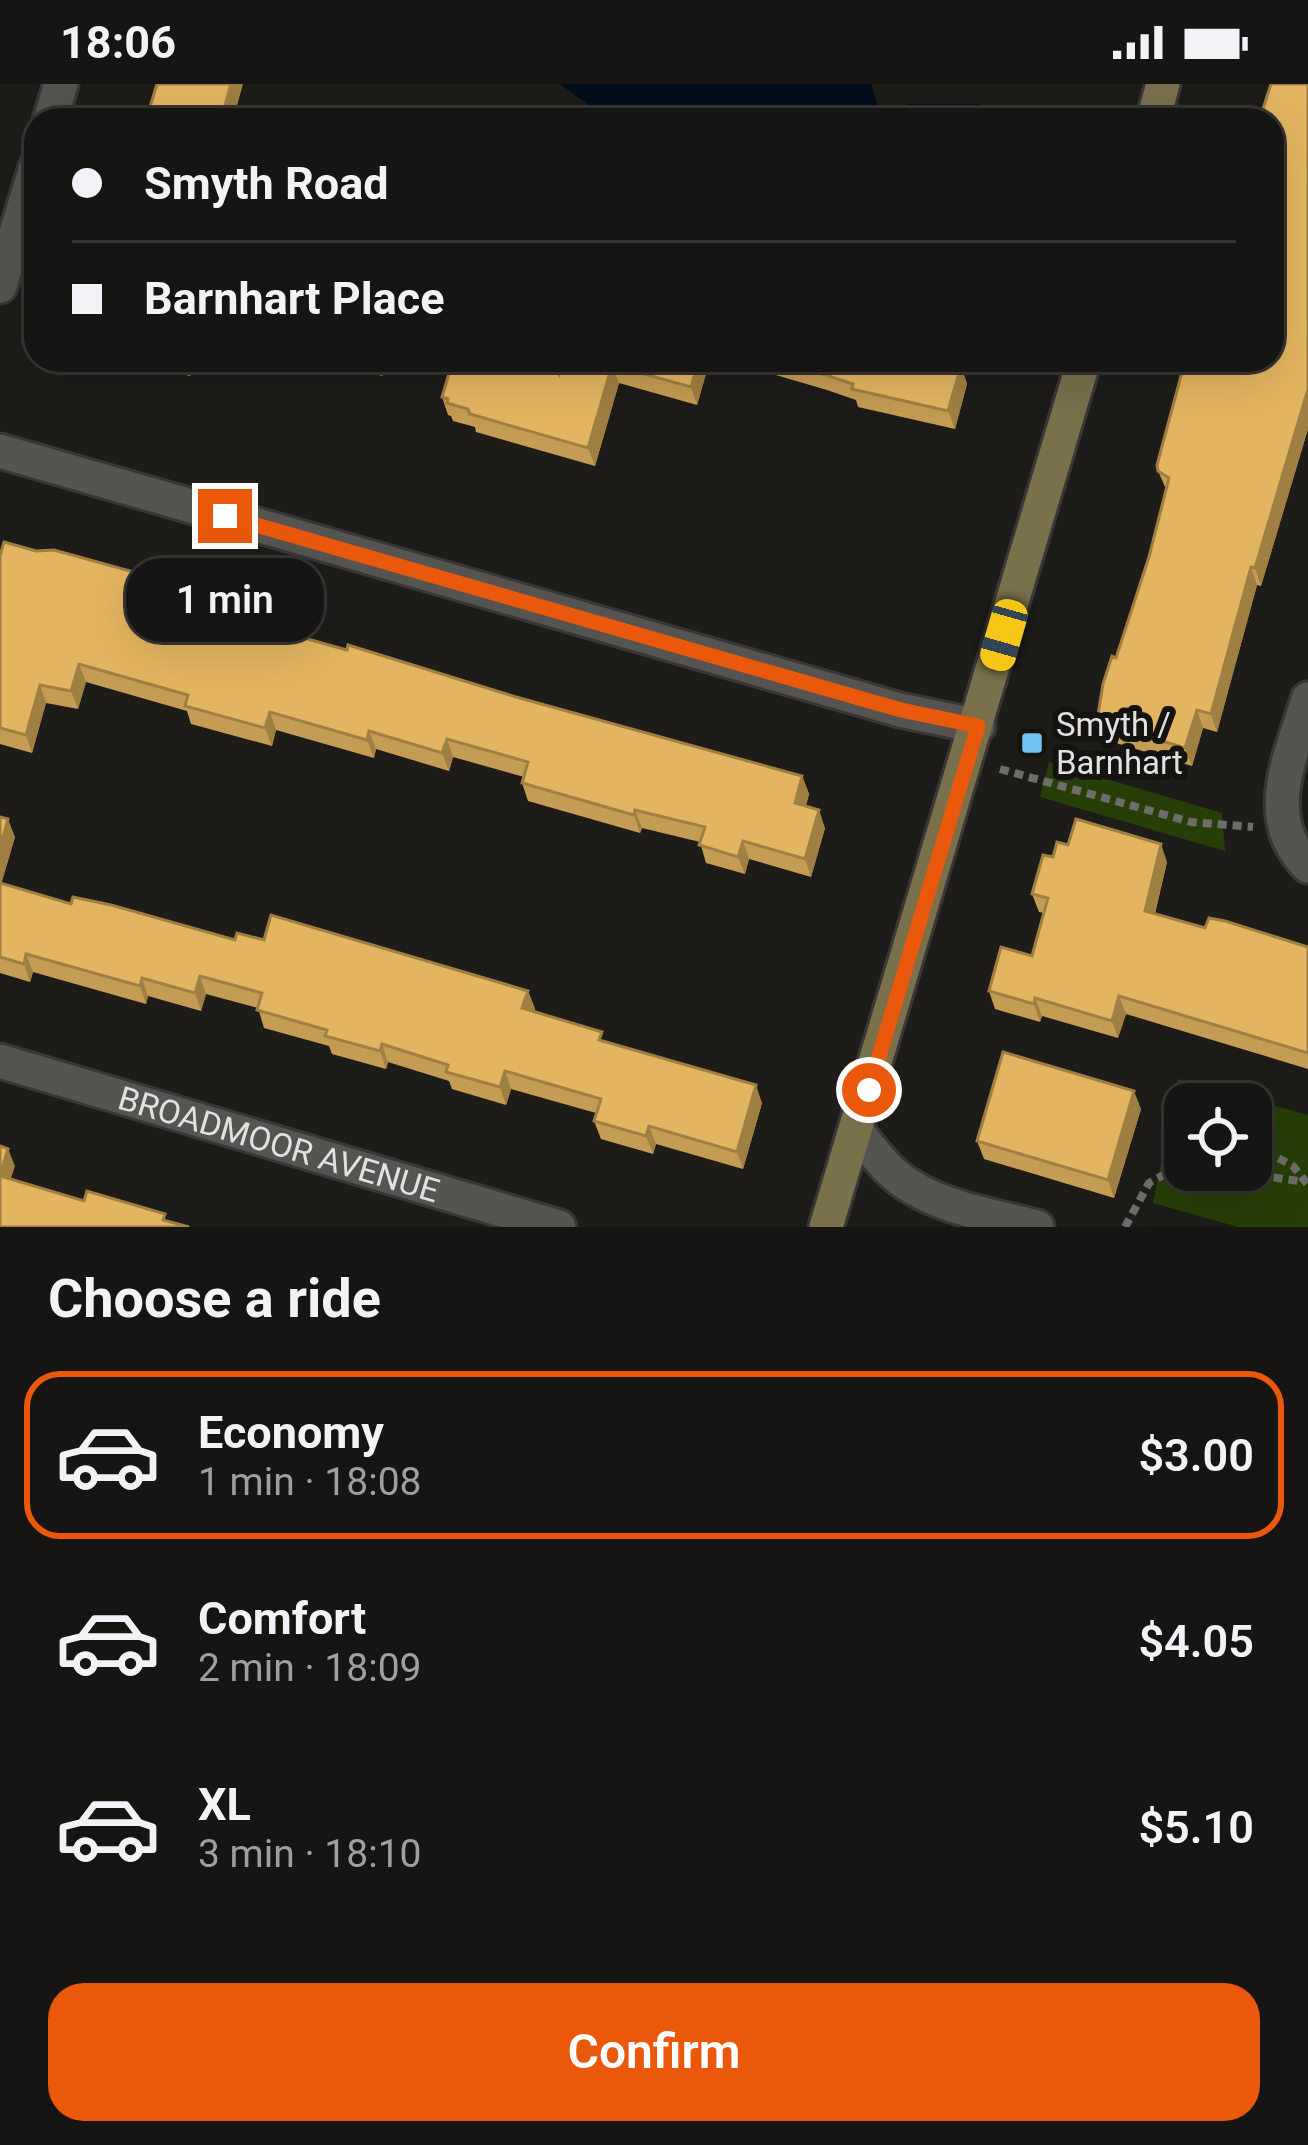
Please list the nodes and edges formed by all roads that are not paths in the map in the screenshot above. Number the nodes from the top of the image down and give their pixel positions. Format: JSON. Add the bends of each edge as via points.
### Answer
{"nodes":[{"id":1,"x":24,"y":207,"type":"edge"},
{"id":2,"x":0,"y":286,"type":"edge"},
{"id":3,"x":1081,"y":372,"type":"edge"},
{"id":4,"x":0,"y":451,"type":"edge"},
{"id":5,"x":1308,"y":699,"type":"edge"},
{"id":6,"x":978,"y":726,"type":"junction"},
{"id":7,"x":1308,"y":866,"type":"edge"},
{"id":8,"x":0,"y":1061,"type":"edge"},
{"id":9,"x":857,"y":1132,"type":"junction"},
{"id":10,"x":990,"y":1220,"type":"edge"},
{"id":11,"x":559,"y":1227,"type":"edge"},
{"id":12,"x":826,"y":1227,"type":"edge"},
{"id":13,"x":944,"y":1227,"type":"edge"},
{"id":14,"x":1037,"y":1227,"type":"edge"}],
"edges":[{"from":1,"to":2,"type":"street"},
{"from":3,"to":6,"type":"main road"},
{"from":4,"to":6,"type":"street"},
{"from":5,"to":7,"type":"street","via":[[1280,796],[1285,829]]},
{"from":6,"to":9,"type":"main road"},
{"from":8,"to":11,"type":"street","name":"BROADMOOR AVENUE"},
{"from":9,"to":10,"type":"street","via":[[894,1174]]},
{"from":9,"to":12,"type":"main road"},
{"from":10,"to":13,"type":"street"},
{"from":10,"to":14,"type":"street"}]}
